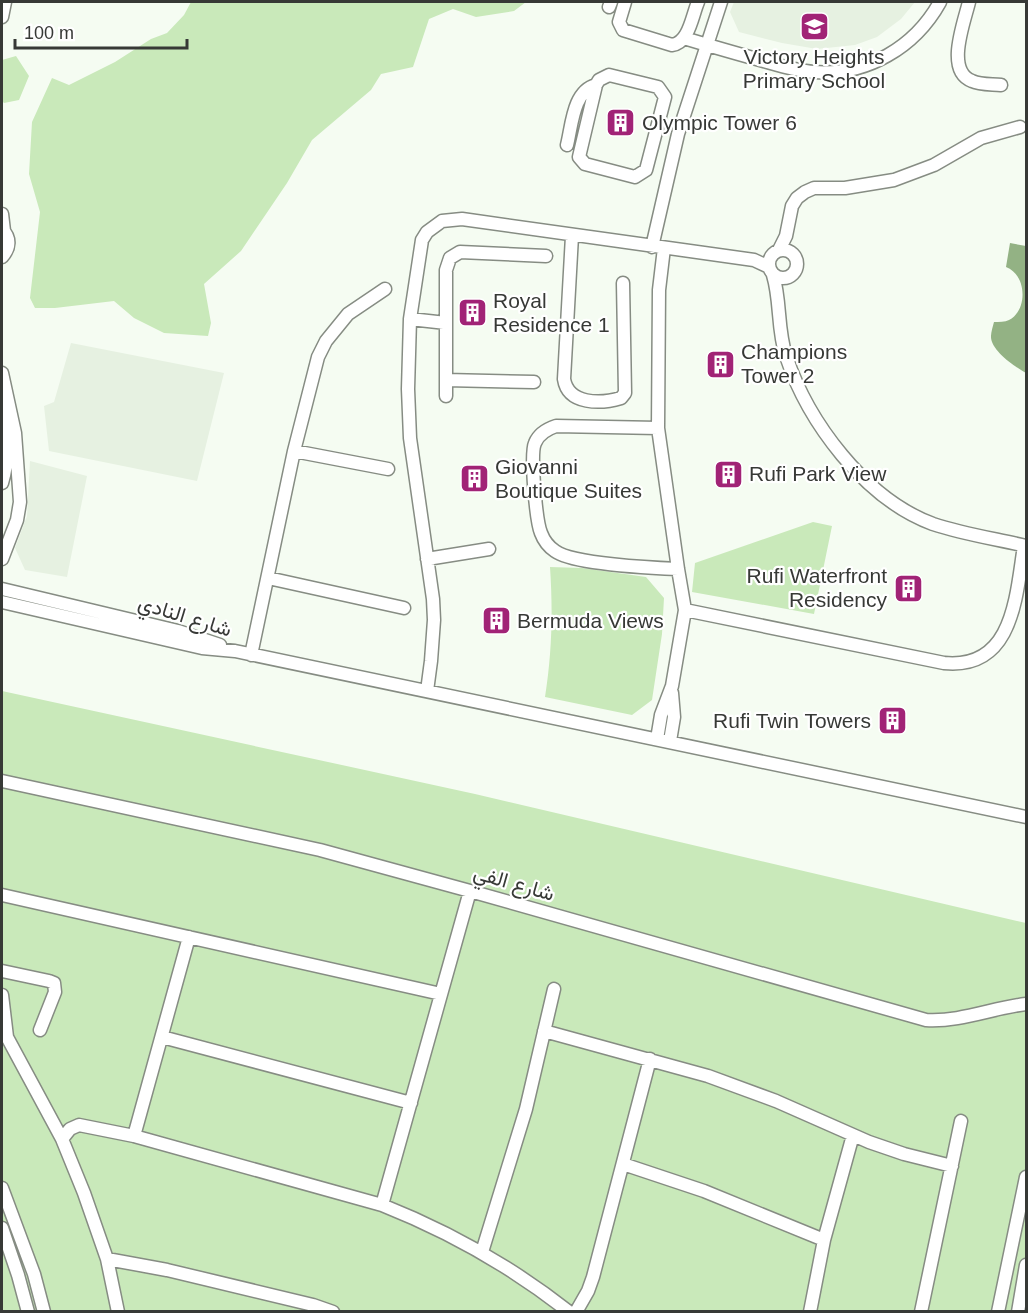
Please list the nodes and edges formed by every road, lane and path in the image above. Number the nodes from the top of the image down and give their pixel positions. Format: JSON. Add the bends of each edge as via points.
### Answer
{"nodes":[{"id":1,"x":5,"y":2,"type":"edge"},
{"id":2,"x":625,"y":2,"type":"edge"},
{"id":3,"x":698,"y":2,"type":"edge"},
{"id":4,"x":721,"y":2,"type":"edge"},
{"id":5,"x":940,"y":2,"type":"edge"},
{"id":6,"x":969,"y":2,"type":"edge"},
{"id":7,"x":2,"y":17,"type":"edge"},
{"id":8,"x":684,"y":38,"type":"junction"},
{"id":9,"x":706,"y":45,"type":"junction"},
{"id":10,"x":596,"y":85,"type":"junction"},
{"id":11,"x":1001,"y":85,"type":"dead end"},
{"id":12,"x":663,"y":93,"type":"junction"},
{"id":13,"x":687,"y":101,"type":"junction"},
{"id":14,"x":1020,"y":127,"type":"dead end"},
{"id":15,"x":567,"y":145,"type":"dead end"},
{"id":16,"x":646,"y":170,"type":"junction"},
{"id":17,"x":669,"y":173,"type":"junction"},
{"id":18,"x":2,"y":214,"type":"edge"},
{"id":19,"x":3,"y":230,"type":"edge"},
{"id":20,"x":572,"y":236,"type":"junction"},
{"id":21,"x":658,"y":248,"type":"junction"},
{"id":22,"x":4,"y":255,"type":"edge"},
{"id":23,"x":546,"y":256,"type":"dead end"},
{"id":24,"x":776,"y":260,"type":"junction"},
{"id":25,"x":2,"y":269,"type":"edge"},
{"id":26,"x":786,"y":278,"type":"junction"},
{"id":27,"x":623,"y":283,"type":"dead end"},
{"id":28,"x":385,"y":289,"type":"dead end"},
{"id":29,"x":779,"y":295,"type":"junction"},
{"id":30,"x":411,"y":320,"type":"junction"},
{"id":31,"x":446,"y":323,"type":"junction"},
{"id":32,"x":2,"y":373,"type":"edge"},
{"id":33,"x":446,"y":380,"type":"junction"},
{"id":34,"x":534,"y":382,"type":"dead end"},
{"id":35,"x":446,"y":396,"type":"dead end"},
{"id":36,"x":2,"y":410,"type":"edge"},
{"id":37,"x":658,"y":428,"type":"junction"},
{"id":38,"x":294,"y":451,"type":"junction"},
{"id":39,"x":388,"y":469,"type":"dead end"},
{"id":40,"x":2,"y":483,"type":"edge"},
{"id":41,"x":1025,"y":546,"type":"edge"},
{"id":42,"x":489,"y":549,"type":"dead end"},
{"id":43,"x":2,"y":559,"type":"edge"},
{"id":44,"x":427,"y":559,"type":"junction"},
{"id":45,"x":678,"y":569,"type":"junction"},
{"id":46,"x":268,"y":578,"type":"junction"},
{"id":47,"x":2,"y":589,"type":"edge"},
{"id":48,"x":2,"y":602,"type":"edge"},
{"id":49,"x":404,"y":608,"type":"dead end"},
{"id":50,"x":685,"y":610,"type":"junction"},
{"id":51,"x":235,"y":651,"type":"junction"},
{"id":52,"x":251,"y":655,"type":"junction"},
{"id":53,"x":427,"y":691,"type":"junction"},
{"id":54,"x":663,"y":740,"type":"junction"},
{"id":55,"x":2,"y":781,"type":"edge"},
{"id":56,"x":1026,"y":817,"type":"edge"},
{"id":57,"x":470,"y":891,"type":"junction"},
{"id":58,"x":2,"y":896,"type":"edge"},
{"id":59,"x":189,"y":937,"type":"junction"},
{"id":60,"x":2,"y":971,"type":"edge"},
{"id":61,"x":554,"y":989,"type":"dead end"},
{"id":62,"x":441,"y":994,"type":"junction"},
{"id":63,"x":2,"y":995,"type":"edge"},
{"id":64,"x":1026,"y":995,"type":"edge"},
{"id":65,"x":1026,"y":1004,"type":"edge"},
{"id":66,"x":1011,"y":1006,"type":"junction"},
{"id":67,"x":3,"y":1021,"type":"edge"},
{"id":68,"x":40,"y":1030,"type":"dead end"},
{"id":69,"x":544,"y":1031,"type":"junction"},
{"id":70,"x":162,"y":1037,"type":"junction"},
{"id":71,"x":6,"y":1045,"type":"edge"},
{"id":72,"x":650,"y":1059,"type":"junction"},
{"id":73,"x":411,"y":1103,"type":"junction"},
{"id":74,"x":962,"y":1121,"type":"dead end"},
{"id":75,"x":853,"y":1135,"type":"junction"},
{"id":76,"x":134,"y":1136,"type":"junction"},
{"id":77,"x":62,"y":1139,"type":"junction"},
{"id":78,"x":622,"y":1164,"type":"junction"},
{"id":79,"x":952,"y":1166,"type":"junction"},
{"id":80,"x":1026,"y":1178,"type":"edge"},
{"id":81,"x":2,"y":1188,"type":"edge"},
{"id":82,"x":382,"y":1205,"type":"junction"},
{"id":83,"x":2,"y":1228,"type":"edge"},
{"id":84,"x":824,"y":1240,"type":"junction"},
{"id":85,"x":482,"y":1252,"type":"junction"},
{"id":86,"x":107,"y":1259,"type":"junction"},
{"id":87,"x":1026,"y":1265,"type":"edge"},
{"id":88,"x":28,"y":1311,"type":"edge"},
{"id":89,"x":44,"y":1311,"type":"edge"},
{"id":90,"x":118,"y":1311,"type":"edge"},
{"id":91,"x":333,"y":1311,"type":"edge"},
{"id":92,"x":569,"y":1311,"type":"edge"},
{"id":93,"x":576,"y":1311,"type":"edge"},
{"id":94,"x":810,"y":1311,"type":"edge"},
{"id":95,"x":921,"y":1311,"type":"edge"},
{"id":96,"x":998,"y":1311,"type":"edge"},
{"id":97,"x":1018,"y":1311,"type":"edge"}],
"edges":[{"from":1,"to":7,"type":"street"},
{"from":2,"to":8,"type":"street","via":[[618,22],[623,30],[672,45]]},
{"from":3,"to":8,"type":"street"},
{"from":4,"to":9,"type":"street"},
{"from":5,"to":9,"type":"street","via":[[932,16],[901,47],[871,63],[838,72],[792,69]]},
{"from":6,"to":11,"type":"street","via":[[958,67],[970,80]]},
{"from":8,"to":9,"type":"street"},
{"from":9,"to":13,"type":"street"},
{"from":10,"to":12,"type":"street","via":[[603,77],[614,76],[658,87]]},
{"from":10,"to":15,"type":"street","via":[[580,96]]},
{"from":10,"to":16,"type":"street","via":[[579,153],[581,161],[631,177]]},
{"from":12,"to":13,"type":"street"},
{"from":12,"to":16,"type":"street"},
{"from":13,"to":17,"type":"street"},
{"from":14,"to":24,"type":"street","via":[[981,138],[934,165],[894,180],[805,192],[792,206]]},
{"from":16,"to":17,"type":"street"},
{"from":17,"to":21,"type":"street"},
{"from":18,"to":19,"type":"street"},
{"from":19,"to":22,"type":"street","via":[[9,241]]},
{"from":20,"to":21,"type":"street"},
{"from":20,"to":27,"type":"street","via":[[564,379],[569,393],[578,399],[614,400],[624,393]]},
{"from":20,"to":30,"type":"street","via":[[462,219],[442,220],[422,240]]},
{"from":21,"to":24,"type":"street"},
{"from":21,"to":37,"type":"street"},
{"from":22,"to":25,"type":"street"},
{"from":23,"to":31,"type":"street","via":[[454,254],[447,264]]},
{"from":24,"to":26,"type":"street","via":[[782,278]]},
{"from":24,"to":26,"type":"street","via":[[796,259],[796,268]]},
{"from":24,"to":29,"type":"street"},
{"from":26,"to":29,"type":"street"},
{"from":28,"to":38,"type":"street","via":[[348,314],[326,341]]},
{"from":29,"to":41,"type":"street","via":[[782,340],[798,386],[825,431],[858,472],[894,504],[933,524]]},
{"from":30,"to":31,"type":"street"},
{"from":30,"to":44,"type":"street","via":[[409,417]]},
{"from":31,"to":33,"type":"street"},
{"from":32,"to":43,"type":"street","via":[[15,433],[20,502]]},
{"from":33,"to":34,"type":"street"},
{"from":33,"to":35,"type":"street"},
{"from":36,"to":40,"type":"street","via":[[7,455]]},
{"from":37,"to":45,"type":"street"},
{"from":37,"to":45,"type":"street","via":[[556,426],[542,432],[532,452],[539,526],[548,545],[566,557]]},
{"from":38,"to":39,"type":"street"},
{"from":38,"to":46,"type":"street"},
{"from":41,"to":50,"type":"street","via":[[1013,611],[1003,635],[988,652],[967,662],[944,663]]},
{"from":42,"to":44,"type":"street"},
{"from":44,"to":53,"type":"street","via":[[434,620]]},
{"from":45,"to":50,"type":"street"},
{"from":46,"to":49,"type":"street"},
{"from":46,"to":52,"type":"street"},
{"from":47,"to":51,"type":"street","name":"شارع النادي","via":[[178,631]]},
{"from":48,"to":51,"type":"street","name":"شارع النادي","via":[[202,648]]},
{"from":50,"to":54,"type":"street","via":[[672,686],[662,715]]},
{"from":51,"to":52,"type":"street"},
{"from":52,"to":53,"type":"street"},
{"from":53,"to":54,"type":"street"},
{"from":54,"to":56,"type":"street"},
{"from":55,"to":57,"type":"street","name":"شارع الفي","via":[[320,850]]},
{"from":57,"to":62,"type":"street"},
{"from":57,"to":66,"type":"street","name":"شارع الفي","via":[[926,1020],[958,1019]]},
{"from":58,"to":59,"type":"street"},
{"from":59,"to":62,"type":"street"},
{"from":59,"to":70,"type":"street"},
{"from":60,"to":68,"type":"street","via":[[54,984],[55,992]]},
{"from":61,"to":69,"type":"street"},
{"from":62,"to":73,"type":"street"},
{"from":63,"to":67,"type":"street"},
{"from":64,"to":66,"type":"street"},
{"from":65,"to":66,"type":"street","name":"شارع الفي"},
{"from":67,"to":71,"type":"street"},
{"from":69,"to":72,"type":"street"},
{"from":69,"to":85,"type":"street","via":[[526,1110]]},
{"from":70,"to":73,"type":"street"},
{"from":70,"to":76,"type":"street"},
{"from":71,"to":77,"type":"street"},
{"from":72,"to":75,"type":"street","via":[[742,1088]]},
{"from":72,"to":78,"type":"street"},
{"from":73,"to":82,"type":"street"},
{"from":74,"to":79,"type":"street"},
{"from":75,"to":79,"type":"street"},
{"from":75,"to":84,"type":"street"},
{"from":76,"to":77,"type":"street","via":[[79,1125],[69,1129]]},
{"from":76,"to":82,"type":"street"},
{"from":77,"to":86,"type":"street"},
{"from":78,"to":84,"type":"street","via":[[714,1195]]},
{"from":78,"to":93,"type":"street","via":[[593,1276]]},
{"from":79,"to":95,"type":"street"},
{"from":80,"to":96,"type":"street"},
{"from":81,"to":89,"type":"street"},
{"from":82,"to":85,"type":"street"},
{"from":83,"to":88,"type":"street"},
{"from":84,"to":94,"type":"street"},
{"from":85,"to":92,"type":"street"},
{"from":86,"to":90,"type":"street"},
{"from":86,"to":91,"type":"street"},
{"from":87,"to":97,"type":"street"}]}
